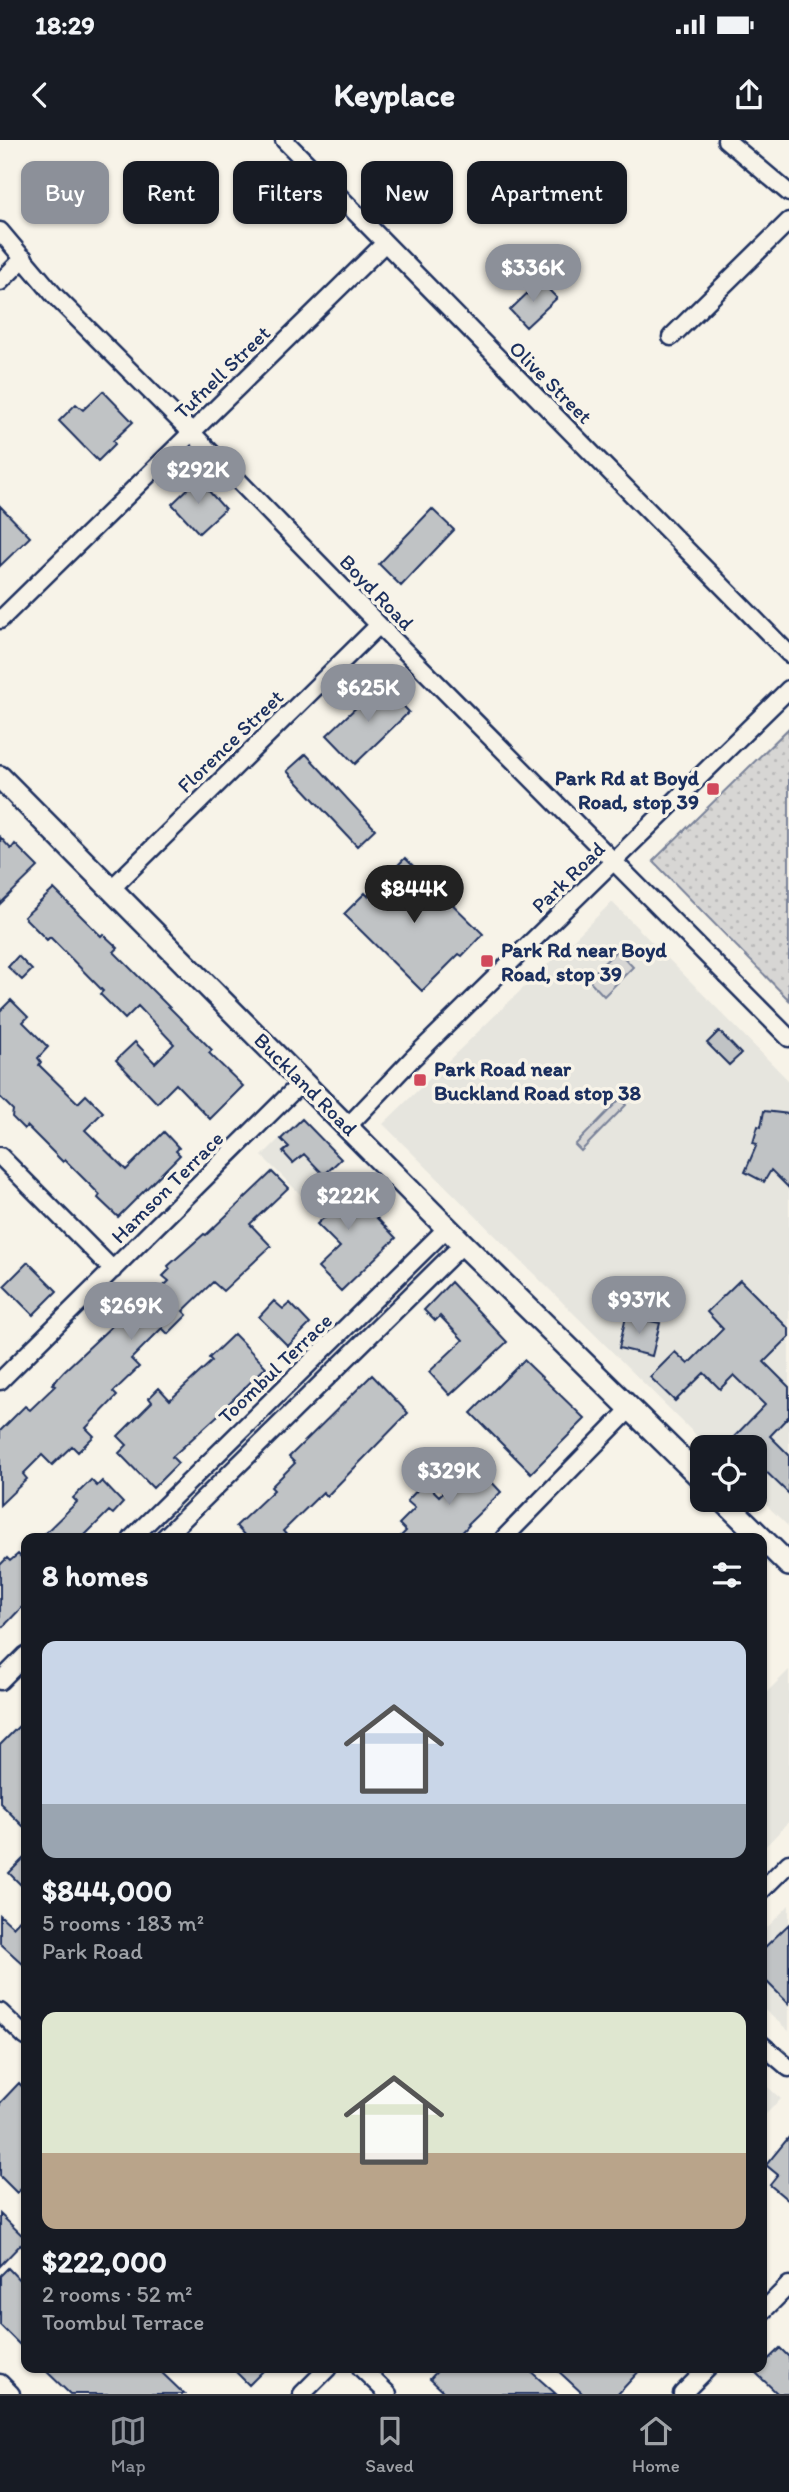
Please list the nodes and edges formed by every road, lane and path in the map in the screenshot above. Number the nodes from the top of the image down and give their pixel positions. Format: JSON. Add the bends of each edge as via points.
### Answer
{"nodes":[{"id":1,"x":284,"y":140,"type":"edge"},
{"id":2,"x":726,"y":140,"type":"edge"},
{"id":3,"x":789,"y":193,"type":"edge"},
{"id":4,"x":789,"y":221,"type":"edge"},
{"id":5,"x":0,"y":231,"type":"edge"},
{"id":6,"x":385,"y":243,"type":"junction"},
{"id":7,"x":24,"y":258,"type":"junction"},
{"id":8,"x":0,"y":282,"type":"edge"},
{"id":9,"x":671,"y":337,"type":"dead end"},
{"id":10,"x":191,"y":432,"type":"junction"},
{"id":11,"x":0,"y":620,"type":"edge"},
{"id":12,"x":379,"y":625,"type":"junction"},
{"id":13,"x":789,"y":654,"type":"edge"},
{"id":14,"x":789,"y":689,"type":"edge"},
{"id":15,"x":0,"y":777,"type":"edge"},
{"id":16,"x":614,"y":861,"type":"junction"},
{"id":17,"x":111,"y":888,"type":"junction"},
{"id":18,"x":789,"y":1038,"type":"edge"},
{"id":19,"x":303,"y":1081,"type":"junction"},
{"id":20,"x":348,"y":1126,"type":"junction"},
{"id":21,"x":0,"y":1156,"type":"edge"},
{"id":22,"x":447,"y":1227,"type":"junction"},
{"id":23,"x":463,"y":1244,"type":"junction"},
{"id":24,"x":113,"y":1270,"type":"junction"},
{"id":25,"x":0,"y":1381,"type":"edge"},
{"id":26,"x":631,"y":1408,"type":"junction"},
{"id":27,"x":690,"y":1467,"type":"edge"},
{"id":28,"x":735,"y":1512,"type":"edge"},
{"id":29,"x":137,"y":1533,"type":"edge"},
{"id":30,"x":169,"y":1533,"type":"edge"},
{"id":31,"x":509,"y":1533,"type":"edge"},
{"id":32,"x":757,"y":1533,"type":"edge"},
{"id":33,"x":767,"y":1543,"type":"edge"},
{"id":34,"x":789,"y":1565,"type":"edge"},
{"id":35,"x":21,"y":1661,"type":"edge"},
{"id":36,"x":0,"y":1681,"type":"edge"},
{"id":37,"x":789,"y":1863,"type":"edge"},
{"id":38,"x":767,"y":1885,"type":"edge"},
{"id":39,"x":0,"y":2012,"type":"edge"},
{"id":40,"x":21,"y":2028,"type":"edge"},
{"id":41,"x":767,"y":2049,"type":"edge"},
{"id":42,"x":789,"y":2068,"type":"edge"},
{"id":43,"x":789,"y":2285,"type":"edge"},
{"id":44,"x":767,"y":2308,"type":"edge"},
{"id":45,"x":323,"y":2373,"type":"edge"},
{"id":46,"x":366,"y":2373,"type":"edge"},
{"id":47,"x":703,"y":2373,"type":"edge"},
{"id":48,"x":0,"y":2383,"type":"edge"},
{"id":49,"x":11,"y":2394,"type":"edge"},
{"id":50,"x":302,"y":2394,"type":"edge"},
{"id":51,"x":388,"y":2394,"type":"edge"},
{"id":52,"x":682,"y":2394,"type":"edge"}],
"edges":[{"from":1,"to":6,"type":"street","name":"Olive Street"},
{"from":2,"to":3,"type":"street"},
{"from":4,"to":9,"type":"street"},
{"from":5,"to":7,"type":"street","name":"Boyd Road"},
{"from":6,"to":10,"type":"street","name":"Tufnell Street"},
{"from":6,"to":13,"type":"street","name":"Olive Street"},
{"from":7,"to":8,"type":"street"},
{"from":7,"to":10,"type":"street","name":"Boyd Road","via":[[54,295]]},
{"from":10,"to":11,"type":"street","name":"Tufnell Street"},
{"from":10,"to":12,"type":"street","name":"Boyd Road"},
{"from":12,"to":16,"type":"street","name":"Boyd Road"},
{"from":12,"to":17,"type":"street","name":"Florence Street"},
{"from":14,"to":16,"type":"street","name":"Park Road"},
{"from":15,"to":17,"type":"street","name":"Buckland Road"},
{"from":16,"to":18,"type":"street","name":"Boyd Road"},
{"from":16,"to":20,"type":"street","name":"Park Road"},
{"from":17,"to":19,"type":"street","name":"Buckland Road"},
{"from":19,"to":20,"type":"street","name":"Buckland Road"},
{"from":19,"to":24,"type":"street","name":"Hamson Terrace"},
{"from":20,"to":22,"type":"street","name":"Buckland Road"},
{"from":21,"to":24,"type":"street"},
{"from":22,"to":23,"type":"street","name":"Buckland Road"},
{"from":22,"to":29,"type":"street","name":"Toombul Terrace"},
{"from":23,"to":26,"type":"street","name":"Buckland Road"},
{"from":23,"to":30,"type":"street","name":"Toombul Terrace"},
{"from":24,"to":25,"type":"street","name":"Hamson Terrace"},
{"from":26,"to":27,"type":"street","name":"Buckland Road"},
{"from":26,"to":31,"type":"street"},
{"from":28,"to":32,"type":"street"},
{"from":33,"to":34,"type":"street"},
{"from":35,"to":36,"type":"street"},
{"from":37,"to":38,"type":"street"},
{"from":39,"to":40,"type":"street"},
{"from":41,"to":42,"type":"street"},
{"from":43,"to":44,"type":"street"},
{"from":45,"to":50,"type":"street"},
{"from":46,"to":51,"type":"street"},
{"from":47,"to":52,"type":"street"},
{"from":48,"to":49,"type":"street"}]}
